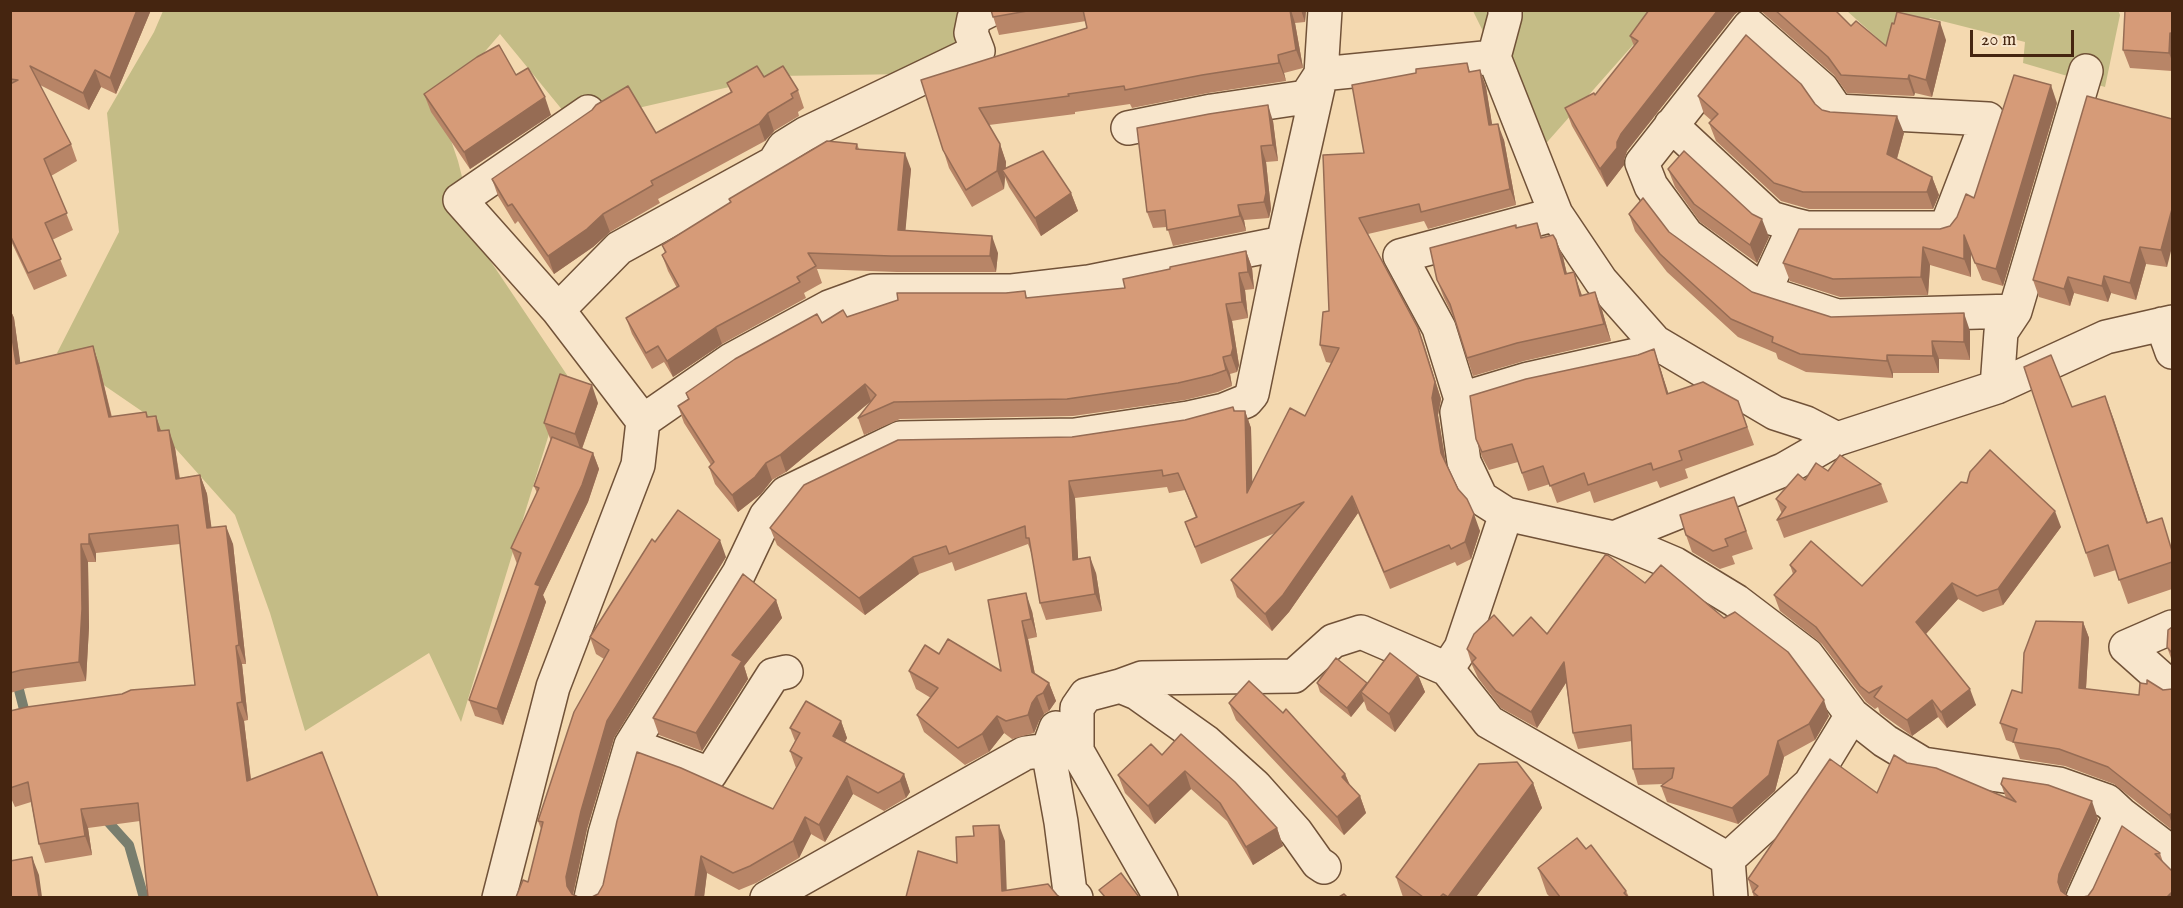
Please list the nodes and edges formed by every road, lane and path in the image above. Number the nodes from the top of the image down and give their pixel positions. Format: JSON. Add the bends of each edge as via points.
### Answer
{"nodes":[{"id":1,"x":990,"y":10,"type":"edge"},
{"id":2,"x":1325,"y":10,"type":"edge"},
{"id":3,"x":1505,"y":10,"type":"edge"},
{"id":4,"x":1494,"y":57,"type":"junction"},
{"id":5,"x":2086,"y":71,"type":"dead end"},
{"id":6,"x":1321,"y":74,"type":"junction"},
{"id":7,"x":588,"y":112,"type":"edge"},
{"id":8,"x":1671,"y":125,"type":"junction"},
{"id":9,"x":1128,"y":128,"type":"dead end"},
{"id":10,"x":1556,"y":214,"type":"junction"},
{"id":11,"x":1795,"y":225,"type":"junction"},
{"id":12,"x":1283,"y":243,"type":"junction"},
{"id":13,"x":1764,"y":292,"type":"junction"},
{"id":14,"x":558,"y":310,"type":"junction"},
{"id":15,"x":2015,"y":311,"type":"junction"},
{"id":16,"x":2169,"y":333,"type":"edge"},
{"id":17,"x":1655,"y":342,"type":"junction"},
{"id":18,"x":1997,"y":387,"type":"junction"},
{"id":19,"x":1461,"y":399,"type":"junction"},
{"id":20,"x":643,"y":421,"type":"junction"},
{"id":21,"x":1837,"y":439,"type":"junction"},
{"id":22,"x":1506,"y":514,"type":"junction"},
{"id":23,"x":1614,"y":538,"type":"junction"},
{"id":24,"x":2172,"y":627,"type":"edge"},
{"id":25,"x":1447,"y":669,"type":"junction"},
{"id":26,"x":786,"y":672,"type":"dead end"},
{"id":27,"x":1120,"y":686,"type":"junction"},
{"id":28,"x":2172,"y":688,"type":"edge"},
{"id":29,"x":1077,"y":708,"type":"junction"},
{"id":30,"x":1852,"y":715,"type":"junction"},
{"id":31,"x":631,"y":745,"type":"junction"},
{"id":32,"x":1048,"y":750,"type":"junction"},
{"id":33,"x":2121,"y":814,"type":"junction"},
{"id":34,"x":2172,"y":854,"type":"edge"},
{"id":35,"x":1728,"y":859,"type":"junction"},
{"id":36,"x":1324,"y":867,"type":"dead end"},
{"id":37,"x":499,"y":897,"type":"edge"},
{"id":38,"x":591,"y":897,"type":"edge"},
{"id":39,"x":767,"y":897,"type":"edge"},
{"id":40,"x":1076,"y":897,"type":"edge"},
{"id":41,"x":1161,"y":897,"type":"edge"},
{"id":42,"x":1731,"y":897,"type":"edge"},
{"id":43,"x":2084,"y":897,"type":"edge"}],
"edges":[{"from":1,"to":14,"type":"street","via":[[974,18],[971,33],[978,51],[805,134],[784,147],[774,163],[619,248]]},
{"from":2,"to":6,"type":"street"},
{"from":3,"to":4,"type":"street"},
{"from":4,"to":6,"type":"street"},
{"from":4,"to":10,"type":"street"},
{"from":5,"to":15,"type":"street"},
{"from":6,"to":9,"type":"street","via":[[1306,97]]},
{"from":6,"to":12,"type":"street"},
{"from":7,"to":14,"type":"street","via":[[460,200]]},
{"from":8,"to":11,"type":"street","via":[[1771,218]]},
{"from":8,"to":11,"type":"street","via":[[1750,26],[1822,89],[1837,111],[1988,119],[1946,228]]},
{"from":8,"to":13,"type":"street","via":[[1642,163],[1651,186],[1687,235]]},
{"from":10,"to":17,"type":"street","via":[[1601,281]]},
{"from":10,"to":19,"type":"street","via":[[1400,256],[1440,328]]},
{"from":11,"to":13,"type":"street"},
{"from":12,"to":20,"type":"street","via":[[1078,283],[1012,291],[873,291],[829,306],[731,360]]},
{"from":12,"to":31,"type":"street","via":[[1252,394],[1246,401],[1188,418],[1075,435],[900,438],[786,493],[766,516],[740,573]]},
{"from":13,"to":15,"type":"street","via":[[1837,316]]},
{"from":14,"to":20,"type":"street"},
{"from":15,"to":18,"type":"street","via":[[2001,332]]},
{"from":16,"to":18,"type":"street","via":[[2106,337]]},
{"from":17,"to":19,"type":"street","via":[[1640,354],[1528,379]]},
{"from":17,"to":21,"type":"street","via":[[1775,413]]},
{"from":18,"to":21,"type":"street"},
{"from":19,"to":22,"type":"street","via":[[1457,412],[1464,462],[1481,498]]},
{"from":20,"to":37,"type":"street","via":[[638,465],[553,687]]},
{"from":21,"to":23,"type":"street","via":[[1783,470]]},
{"from":22,"to":23,"type":"street"},
{"from":22,"to":25,"type":"street","via":[[1461,648]]},
{"from":23,"to":30,"type":"street","via":[[1675,564],[1736,601],[1807,655]]},
{"from":24,"to":28,"type":"street","via":[[2126,647]]},
{"from":25,"to":27,"type":"street","via":[[1361,632],[1333,641],[1294,676],[1142,678]]},
{"from":25,"to":35,"type":"street","via":[[1489,722]]},
{"from":26,"to":31,"type":"street","via":[[774,675],[710,774]]},
{"from":27,"to":29,"type":"street","via":[[1086,695]]},
{"from":27,"to":36,"type":"street","via":[[1137,693],[1206,742],[1255,786]]},
{"from":29,"to":32,"type":"street","via":[[1057,724]]},
{"from":29,"to":41,"type":"street","via":[[1077,751]]},
{"from":30,"to":33,"type":"street","via":[[1923,764],[2059,783],[2107,801]]},
{"from":30,"to":35,"type":"street","via":[[1810,784]]},
{"from":31,"to":38,"type":"street"},
{"from":32,"to":39,"type":"street","via":[[1025,753]]},
{"from":32,"to":40,"type":"street","via":[[1070,892]]},
{"from":33,"to":34,"type":"street"},
{"from":33,"to":43,"type":"street"},
{"from":35,"to":42,"type":"street"}]}
